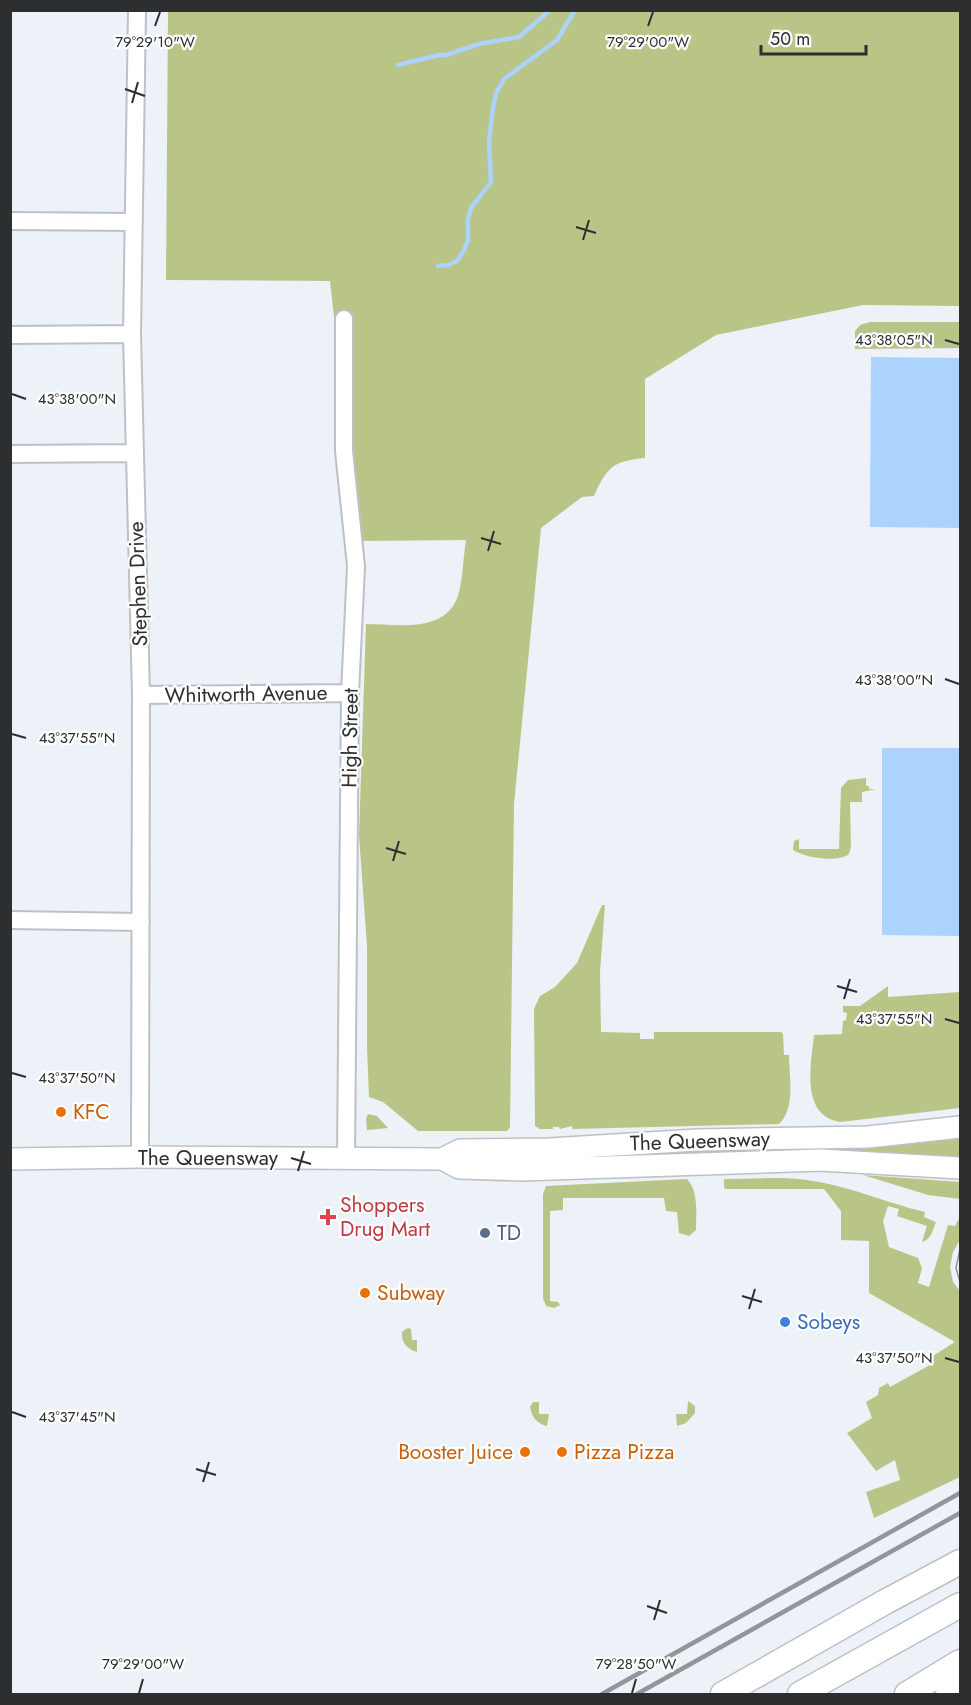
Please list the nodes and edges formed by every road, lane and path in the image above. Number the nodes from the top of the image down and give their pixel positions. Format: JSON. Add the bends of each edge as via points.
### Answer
{"nodes":[{"id":1,"x":137,"y":10,"type":"edge"},
{"id":2,"x":10,"y":221,"type":"edge"},
{"id":3,"x":134,"y":222,"type":"junction"},
{"id":4,"x":344,"y":319,"type":"dead end"},
{"id":5,"x":132,"y":333,"type":"junction"},
{"id":6,"x":10,"y":335,"type":"edge"},
{"id":7,"x":135,"y":453,"type":"junction"},
{"id":8,"x":10,"y":454,"type":"edge"},
{"id":9,"x":350,"y":693,"type":"junction"},
{"id":10,"x":141,"y":695,"type":"junction"},
{"id":11,"x":10,"y":920,"type":"edge"},
{"id":12,"x":141,"y":922,"type":"junction"},
{"id":13,"x":960,"y":1126,"type":"edge"},
{"id":14,"x":140,"y":1157,"type":"junction"},
{"id":15,"x":10,"y":1159,"type":"edge"},
{"id":16,"x":346,"y":1159,"type":"junction"},
{"id":17,"x":442,"y":1159,"type":"junction"},
{"id":18,"x":960,"y":1168,"type":"edge"},
{"id":19,"x":960,"y":1562,"type":"edge"},
{"id":20,"x":960,"y":1605,"type":"edge"},
{"id":21,"x":960,"y":1662,"type":"edge"},
{"id":22,"x":960,"y":1686,"type":"edge"},
{"id":23,"x":723,"y":1695,"type":"edge"},
{"id":24,"x":800,"y":1695,"type":"edge"},
{"id":25,"x":907,"y":1695,"type":"edge"},
{"id":26,"x":948,"y":1695,"type":"edge"}],
"edges":[{"from":1,"to":3,"type":"street","name":"Stephen Drive"},
{"from":2,"to":3,"type":"street"},
{"from":3,"to":5,"type":"street","name":"Stephen Drive"},
{"from":4,"to":9,"type":"street","name":"High Street","via":[[344,451],[356,566]]},
{"from":5,"to":6,"type":"street"},
{"from":5,"to":7,"type":"street","name":"Stephen Drive"},
{"from":7,"to":8,"type":"street"},
{"from":7,"to":10,"type":"street","name":"Stephen Drive"},
{"from":9,"to":10,"type":"street","name":"Whitworth Avenue"},
{"from":9,"to":16,"type":"street","name":"High Street"},
{"from":10,"to":12,"type":"street","name":"Stephen Drive"},
{"from":11,"to":12,"type":"street"},
{"from":12,"to":14,"type":"street","name":"Stephen Drive"},
{"from":13,"to":17,"type":"main road","name":"The Queensway","via":[[868,1137],[709,1139],[460,1150]]},
{"from":14,"to":15,"type":"main road","name":"The Queensway"},
{"from":14,"to":16,"type":"main road","name":"The Queensway"},
{"from":16,"to":17,"type":"main road","name":"The Queensway"},
{"from":17,"to":18,"type":"main road","name":"The Queensway","via":[[459,1168],[522,1170],[820,1160]]},
{"from":19,"to":23,"type":"highway"},
{"from":20,"to":24,"type":"highway"},
{"from":21,"to":25,"type":"highway"},
{"from":22,"to":26,"type":"highway"}]}
